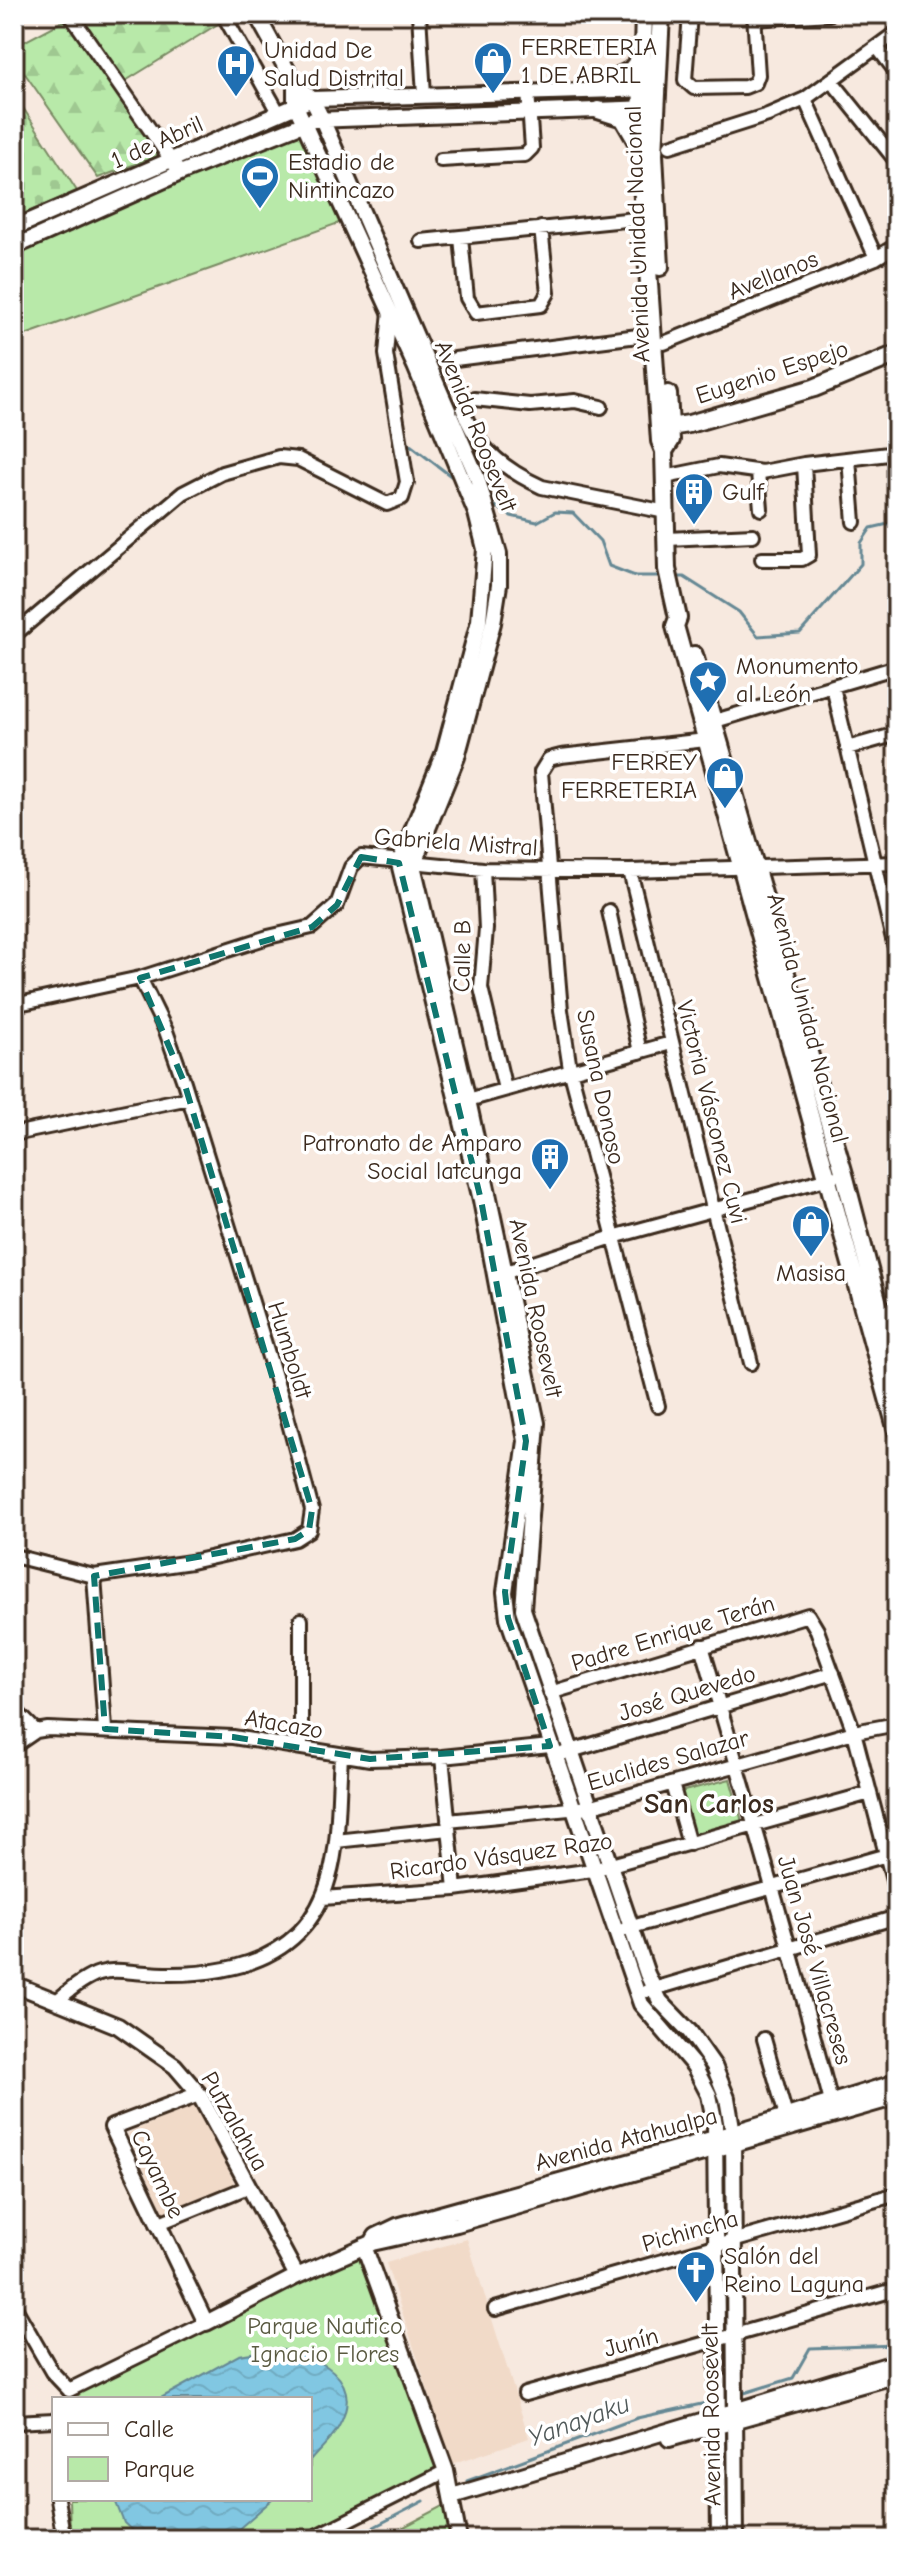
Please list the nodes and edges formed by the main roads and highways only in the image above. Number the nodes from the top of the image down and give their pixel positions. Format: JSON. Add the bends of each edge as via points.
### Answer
{"nodes":[{"id":1,"x":644,"y":14,"type":"edge"},
{"id":2,"x":661,"y":14,"type":"edge"},
{"id":3,"x":640,"y":59,"type":"junction"},
{"id":4,"x":596,"y":88,"type":"road end"},
{"id":5,"x":647,"y":89,"type":"junction"},
{"id":6,"x":647,"y":108,"type":"junction"},
{"id":7,"x":598,"y":110,"type":"road end"},
{"id":8,"x":640,"y":148,"type":"junction"},
{"id":9,"x":659,"y":338,"type":"junction"},
{"id":10,"x":897,"y":354,"type":"edge"},
{"id":11,"x":665,"y":428,"type":"junction"},
{"id":12,"x":678,"y":618,"type":"junction"},
{"id":13,"x":749,"y":868,"type":"junction"},
{"id":14,"x":836,"y":1176,"type":"junction"},
{"id":15,"x":889,"y":1310,"type":"edge"},
{"id":16,"x":897,"y":1376,"type":"edge"},
{"id":17,"x":897,"y":1431,"type":"edge"}],
"edges":[{"from":1,"to":3,"type":"main road","name":"Avenida Unidad Nacional"},
{"from":2,"to":5,"type":"main road","name":"Avenida Unidad Nacional"},
{"from":3,"to":4,"type":"main road","via":[[631,70]]},
{"from":3,"to":5,"type":"main road","name":"Avenida Unidad Nacional"},
{"from":5,"to":6,"type":"main road","name":"Avenida Unidad Nacional"},
{"from":6,"to":8,"type":"main road","name":"Avenida Unidad Nacional"},
{"from":6,"to":9,"type":"main road","name":"Avenida Unidad Nacional","via":[[654,154]]},
{"from":7,"to":8,"type":"main road","via":[[623,118]]},
{"from":8,"to":9,"type":"main road","name":"Avenida Unidad Nacional"},
{"from":9,"to":11,"type":"main road","name":"Avenida Unidad Nacional"},
{"from":10,"to":11,"type":"main road","name":"Eugenio Espejo","via":[[814,388]]},
{"from":11,"to":12,"type":"main road","name":"Avenida Unidad Nacional","via":[[671,440],[664,451],[669,585]]},
{"from":12,"to":13,"type":"main road","name":"Avenida Unidad Nacional","via":[[715,721]]},
{"from":12,"to":13,"type":"main road","name":"Avenida Unidad Nacional","via":[[675,626],[706,740]]},
{"from":13,"to":14,"type":"main road","name":"Avenida Unidad Nacional"},
{"from":14,"to":15,"type":"main road","name":"Avenida Unidad Nacional"},
{"from":14,"to":17,"type":"main road","name":"Avenida Unidad Nacional"},
{"from":15,"to":16,"type":"main road","name":"Avenida Unidad Nacional"}]}
